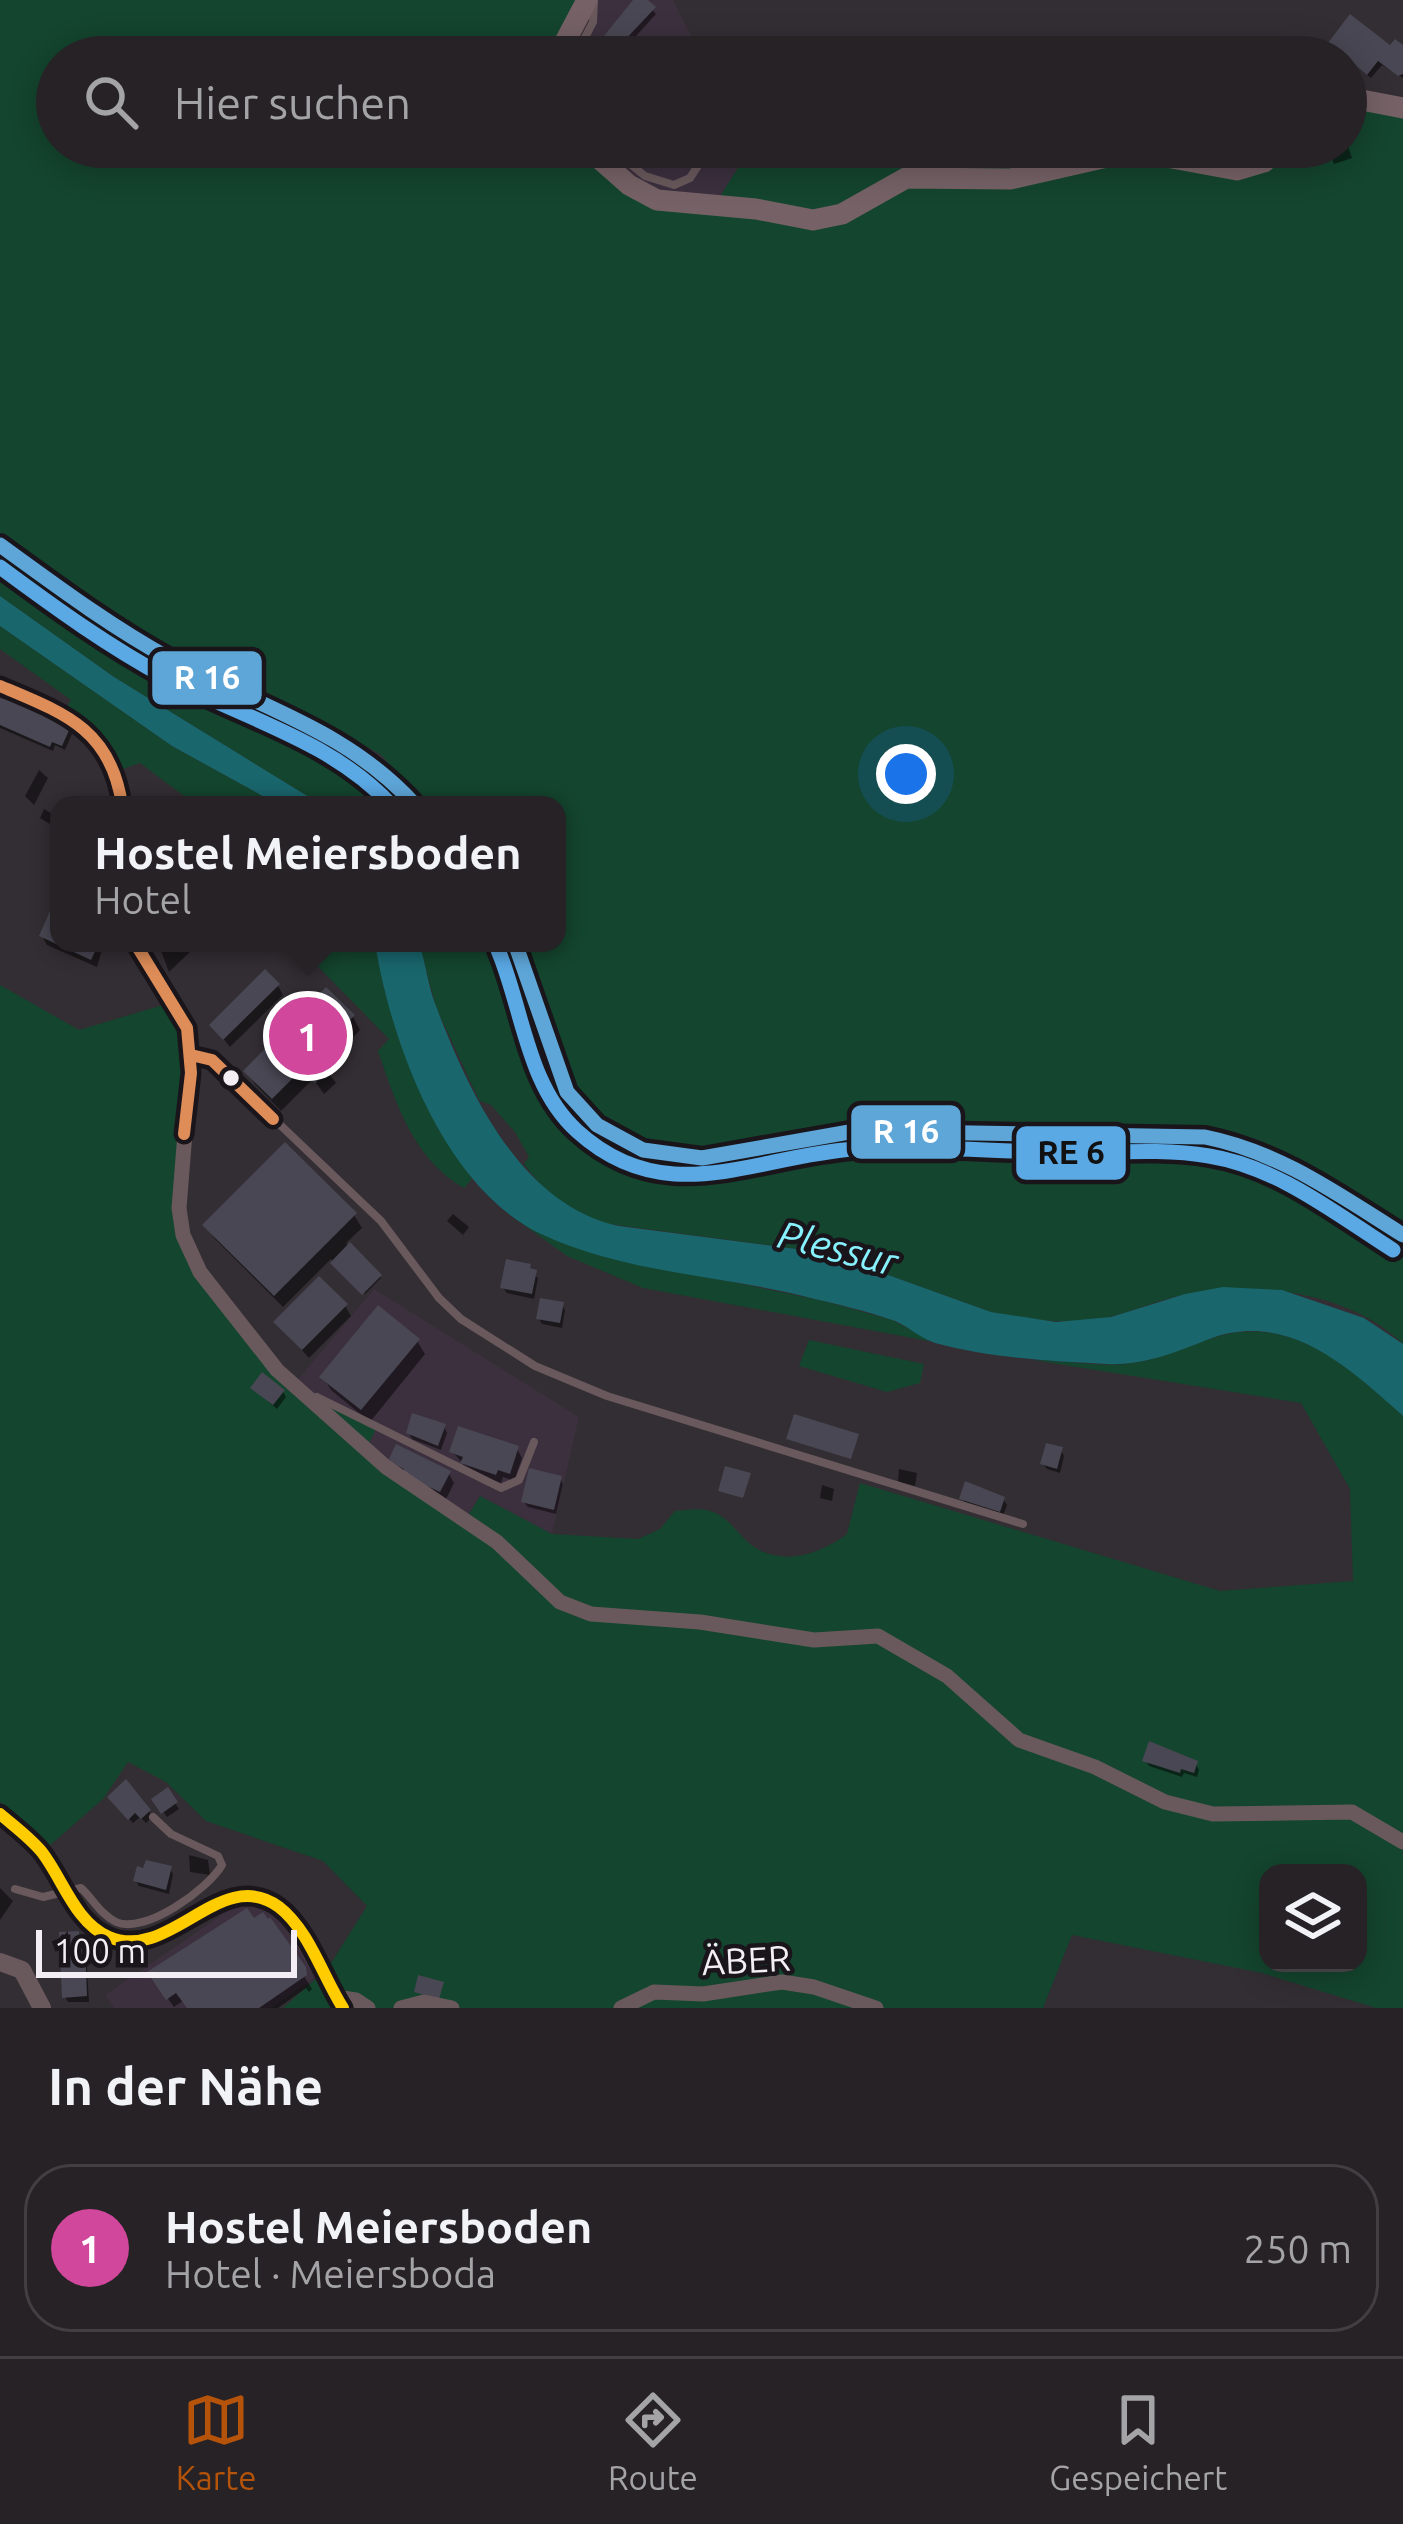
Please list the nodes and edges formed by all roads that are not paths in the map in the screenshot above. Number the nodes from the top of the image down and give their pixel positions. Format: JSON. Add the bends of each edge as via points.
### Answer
{"nodes":[{"id":1,"x":590,"y":0,"type":"edge"},
{"id":2,"x":569,"y":36,"type":"edge"},
{"id":3,"x":585,"y":36,"type":"edge"},
{"id":4,"x":1367,"y":101,"type":"edge"},
{"id":5,"x":1403,"y":108,"type":"edge"},
{"id":6,"x":610,"y":168,"type":"edge"},
{"id":7,"x":635,"y":168,"type":"edge"},
{"id":8,"x":696,"y":168,"type":"edge"},
{"id":9,"x":1058,"y":168,"type":"edge"},
{"id":10,"x":0,"y":686,"type":"edge"},
{"id":11,"x":120,"y":796,"type":"edge"},
{"id":12,"x":140,"y":952,"type":"edge"},
{"id":13,"x":191,"y":1055,"type":"junction"},
{"id":14,"x":290,"y":1380,"type":"junction"},
{"id":15,"x":534,"y":1442,"type":"dead end"},
{"id":16,"x":1023,"y":1524,"type":"dead end"},
{"id":17,"x":0,"y":1814,"type":"edge"},
{"id":18,"x":153,"y":1817,"type":"dead end"},
{"id":19,"x":1403,"y":1842,"type":"edge"},
{"id":20,"x":14,"y":1889,"type":"dead end"},
{"id":21,"x":68,"y":1891,"type":"junction"},
{"id":22,"x":0,"y":1962,"type":"edge"},
{"id":23,"x":339,"y":2002,"type":"edge"},
{"id":24,"x":42,"y":2008,"type":"edge"},
{"id":25,"x":368,"y":2008,"type":"edge"},
{"id":26,"x":401,"y":2008,"type":"edge"},
{"id":27,"x":452,"y":2008,"type":"edge"},
{"id":28,"x":621,"y":2008,"type":"edge"},
{"id":29,"x":876,"y":2008,"type":"edge"}],
"edges":[{"from":1,"to":2,"type":"main road"},
{"from":1,"to":3,"type":"lane"},
{"from":4,"to":5,"type":"main road"},
{"from":6,"to":9,"type":"main road","via":[[657,200],[812,220],[851,210],[906,178],[1010,179]]},
{"from":7,"to":8,"type":"lane","via":[[674,185]]},
{"from":10,"to":11,"type":"street","via":[[93,734],[114,763]]},
{"from":12,"to":13,"type":"street","via":[[182,1016]]},
{"from":13,"to":14,"type":"street","via":[[179,1208],[189,1250],[248,1337]]},
{"from":13,"to":16,"type":"lane","via":[[212,1060],[381,1221],[461,1319],[518,1356],[607,1396]]},
{"from":14,"to":15,"type":"lane","via":[[501,1488],[519,1480]]},
{"from":14,"to":19,"type":"street","via":[[386,1467],[580,1611],[814,1640],[878,1636],[947,1676],[1018,1740],[1165,1802],[1213,1814],[1352,1813]]},
{"from":17,"to":21,"type":"street","via":[[44,1853]]},
{"from":18,"to":21,"type":"lane","via":[[218,1856],[220,1870],[140,1925],[110,1919],[82,1889]]},
{"from":20,"to":21,"type":"lane","via":[[38,1897]]},
{"from":21,"to":23,"type":"street","via":[[110,1937],[145,1942],[231,1898],[263,1899],[287,1915]]},
{"from":22,"to":24,"type":"street","via":[[22,1970]]},
{"from":23,"to":25,"type":"street"},
{"from":26,"to":27,"type":"street"},
{"from":28,"to":29,"type":"street","name":"ÄBER","via":[[654,1992],[782,1982]]}]}
